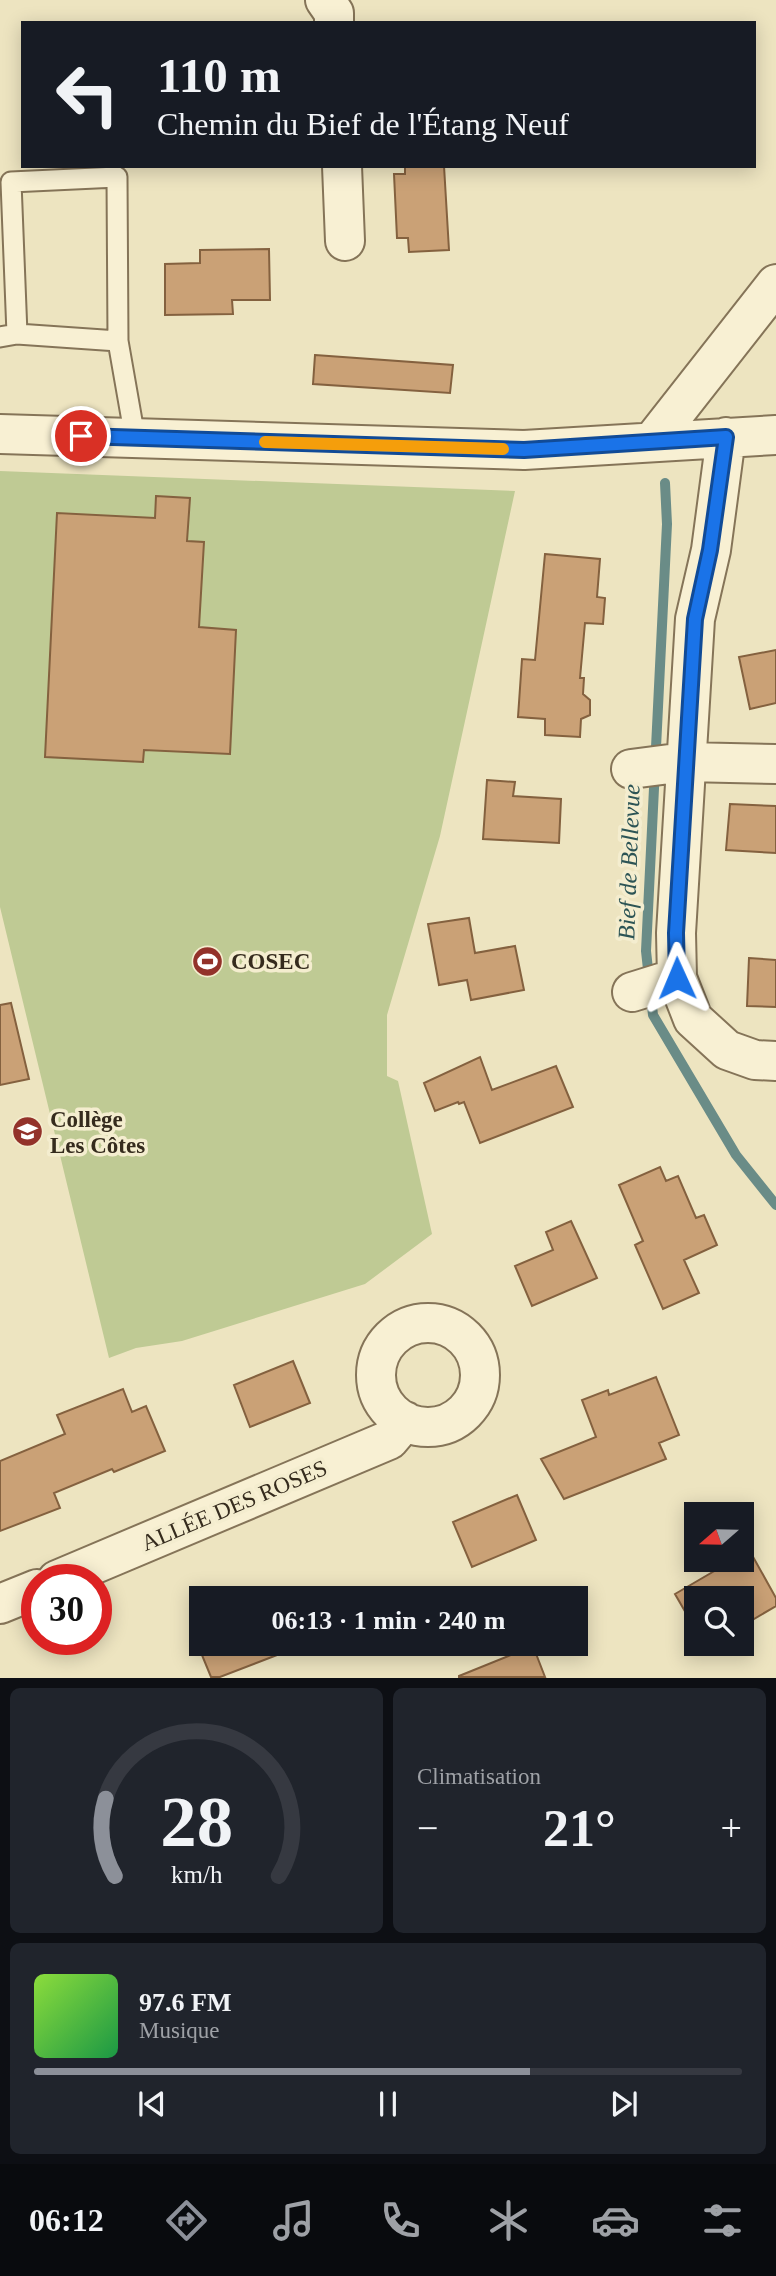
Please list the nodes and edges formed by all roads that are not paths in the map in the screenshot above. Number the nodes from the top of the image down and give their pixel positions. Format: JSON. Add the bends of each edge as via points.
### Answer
{"nodes":[{"id":1,"x":325,"y":0,"type":"edge"},
{"id":2,"x":334,"y":21,"type":"edge"},
{"id":3,"x":342,"y":168,"type":"edge"},
{"id":4,"x":345,"y":241,"type":"dead end"},
{"id":5,"x":776,"y":284,"type":"edge"},
{"id":6,"x":8,"y":335,"type":"edge"},
{"id":7,"x":118,"y":341,"type":"junction"},
{"id":8,"x":0,"y":434,"type":"edge"},
{"id":9,"x":776,"y":435,"type":"edge"},
{"id":10,"x":726,"y":437,"type":"junction"},
{"id":11,"x":135,"y":438,"type":"junction"},
{"id":12,"x":652,"y":442,"type":"junction"},
{"id":13,"x":685,"y":762,"type":"junction"},
{"id":14,"x":776,"y":764,"type":"edge"},
{"id":15,"x":631,"y":769,"type":"dead end"},
{"id":16,"x":677,"y":978,"type":"junction"},
{"id":17,"x":632,"y":992,"type":"dead end"},
{"id":18,"x":776,"y":1061,"type":"edge"},
{"id":19,"x":405,"y":1421,"type":"dead end"},
{"id":20,"x":95,"y":1564,"type":"edge"},
{"id":21,"x":21,"y":1595,"type":"edge"},
{"id":22,"x":0,"y":1604,"type":"edge"}],
"edges":[{"from":1,"to":2,"type":"street"},
{"from":3,"to":4,"type":"street"},
{"from":5,"to":12,"type":"street"},
{"from":6,"to":7,"type":"lane"},
{"from":6,"to":7,"type":"lane","via":[[12,182],[117,177]]},
{"from":7,"to":11,"type":"lane"},
{"from":8,"to":11,"type":"street"},
{"from":9,"to":10,"type":"street"},
{"from":10,"to":12,"type":"street"},
{"from":10,"to":13,"type":"street","via":[[695,619]]},
{"from":11,"to":12,"type":"street","via":[[524,450]]},
{"from":13,"to":14,"type":"street"},
{"from":13,"to":15,"type":"street"},
{"from":13,"to":16,"type":"street"},
{"from":16,"to":17,"type":"street"},
{"from":16,"to":18,"type":"street","via":[[693,1019],[727,1050]]},
{"from":19,"to":20,"type":"street","name":"ALLÉE DES ROSES","via":[[389,1440]]},
{"from":21,"to":22,"type":"street"}]}
